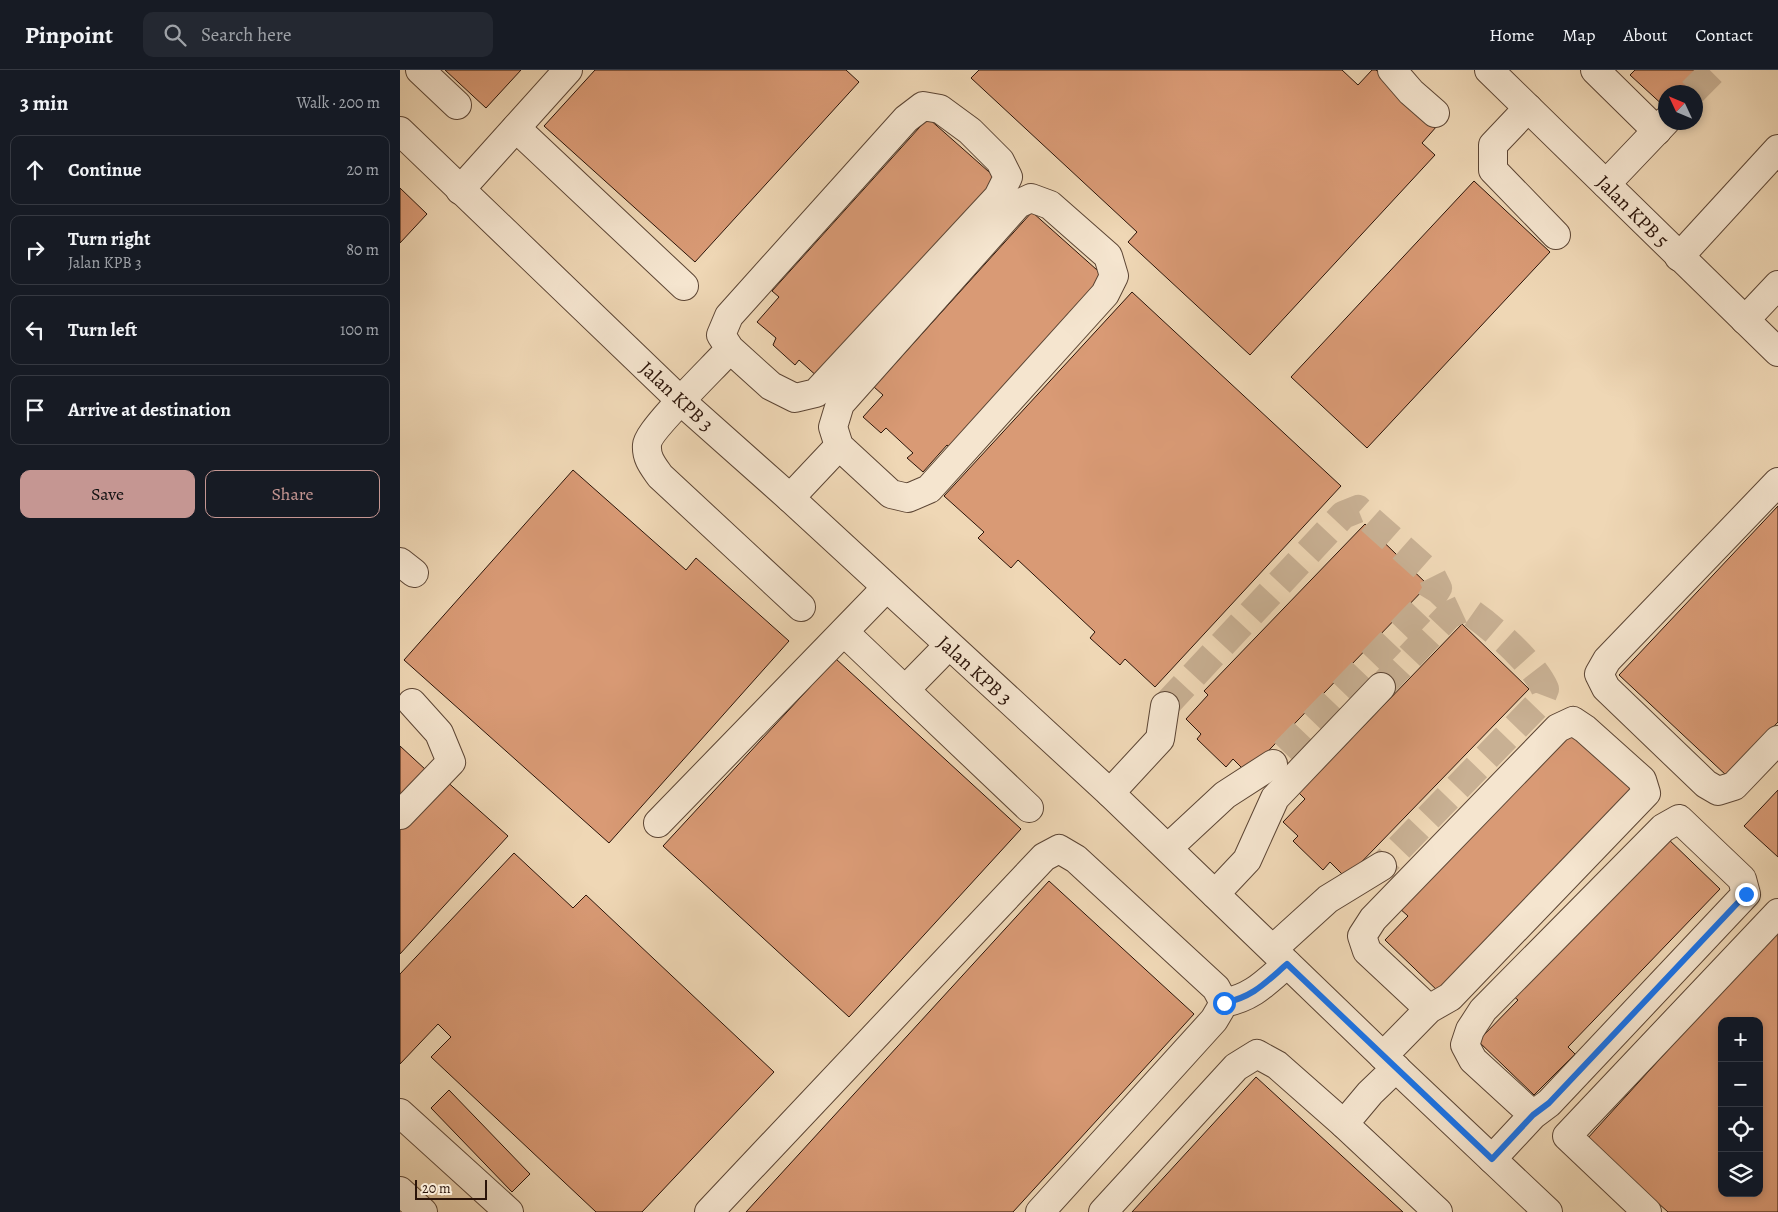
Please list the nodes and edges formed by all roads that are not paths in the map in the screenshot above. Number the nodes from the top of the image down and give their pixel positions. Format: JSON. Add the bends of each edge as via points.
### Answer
{"nodes":[{"id":1,"x":420,"y":70,"type":"edge"},
{"id":2,"x":568,"y":70,"type":"edge"},
{"id":3,"x":1392,"y":70,"type":"edge"},
{"id":4,"x":1489,"y":70,"type":"edge"},
{"id":5,"x":1595,"y":70,"type":"edge"},
{"id":6,"x":458,"y":104,"type":"dead end"},
{"id":7,"x":1528,"y":108,"type":"junction"},
{"id":8,"x":1435,"y":113,"type":"dead end"},
{"id":9,"x":1658,"y":123,"type":"edge"},
{"id":10,"x":516,"y":128,"type":"junction"},
{"id":11,"x":1658,"y":129,"type":"edge"},
{"id":12,"x":400,"y":131,"type":"edge"},
{"id":13,"x":1778,"y":149,"type":"edge"},
{"id":14,"x":1606,"y":184,"type":"junction"},
{"id":15,"x":460,"y":190,"type":"junction"},
{"id":16,"x":1556,"y":235,"type":"dead end"},
{"id":17,"x":1679,"y":257,"type":"junction"},
{"id":18,"x":1778,"y":285,"type":"edge"},
{"id":19,"x":684,"y":286,"type":"dead end"},
{"id":20,"x":1745,"y":320,"type":"junction"},
{"id":21,"x":730,"y":349,"type":"junction"},
{"id":22,"x":1778,"y":352,"type":"edge"},
{"id":23,"x":682,"y":402,"type":"junction"},
{"id":24,"x":839,"y":446,"type":"junction"},
{"id":25,"x":1778,"y":482,"type":"edge"},
{"id":26,"x":790,"y":498,"type":"junction"},
{"id":27,"x":886,"y":588,"type":"junction"},
{"id":28,"x":801,"y":607,"type":"dead end"},
{"id":29,"x":844,"y":632,"type":"junction"},
{"id":30,"x":948,"y":646,"type":"junction"},
{"id":31,"x":1381,"y":686,"type":"tunnel mouth"},
{"id":32,"x":905,"y":690,"type":"junction"},
{"id":33,"x":412,"y":703,"type":"dead end"},
{"id":34,"x":1165,"y":706,"type":"tunnel mouth"},
{"id":35,"x":1778,"y":740,"type":"edge"},
{"id":36,"x":1272,"y":764,"type":"tunnel mouth"},
{"id":37,"x":1110,"y":793,"type":"junction"},
{"id":38,"x":1029,"y":808,"type":"dead end"},
{"id":39,"x":400,"y":815,"type":"edge"},
{"id":40,"x":658,"y":823,"type":"dead end"},
{"id":41,"x":1168,"y":848,"type":"junction"},
{"id":42,"x":1382,"y":866,"type":"tunnel mouth"},
{"id":43,"x":1215,"y":894,"type":"junction"},
{"id":44,"x":1778,"y":913,"type":"edge"},
{"id":45,"x":1280,"y":957,"type":"junction"},
{"id":46,"x":1224,"y":1003,"type":"junction"},
{"id":47,"x":1429,"y":1009,"type":"junction"},
{"id":48,"x":1389,"y":1062,"type":"junction"},
{"id":49,"x":400,"y":1113,"type":"edge"},
{"id":50,"x":1533,"y":1115,"type":"junction"},
{"id":51,"x":1344,"y":1124,"type":"junction"},
{"id":52,"x":1492,"y":1159,"type":"junction"},
{"id":53,"x":400,"y":1191,"type":"edge"},
{"id":54,"x":423,"y":1212,"type":"edge"},
{"id":55,"x":509,"y":1212,"type":"edge"},
{"id":56,"x":709,"y":1212,"type":"edge"},
{"id":57,"x":1040,"y":1212,"type":"edge"},
{"id":58,"x":1103,"y":1212,"type":"edge"},
{"id":59,"x":1438,"y":1212,"type":"edge"},
{"id":60,"x":1548,"y":1212,"type":"edge"},
{"id":61,"x":1647,"y":1212,"type":"edge"}],
"edges":[{"from":1,"to":6,"type":"street"},
{"from":2,"to":10,"type":"street"},
{"from":3,"to":8,"type":"street"},
{"from":4,"to":7,"type":"street","name":"Jalan KPB 5"},
{"from":5,"to":9,"type":"street"},
{"from":7,"to":14,"type":"street","name":"Jalan KPB 5"},
{"from":7,"to":16,"type":"street","via":[[1493,145],[1493,170]]},
{"from":10,"to":15,"type":"street"},
{"from":10,"to":19,"type":"street"},
{"from":11,"to":14,"type":"street"},
{"from":12,"to":15,"type":"street","name":"Jalan KPB 3"},
{"from":13,"to":17,"type":"street"},
{"from":14,"to":17,"type":"street","name":"Jalan KPB 5"},
{"from":15,"to":23,"type":"street","name":"Jalan KPB 3"},
{"from":17,"to":20,"type":"street","name":"Jalan KPB 5"},
{"from":18,"to":20,"type":"street"},
{"from":20,"to":22,"type":"street","name":"Jalan KPB 5"},
{"from":21,"to":21,"type":"street","via":[[721,335],[729,316],[906,119],[923,106],[940,109],[970,131],[1000,161],[1008,177],[998,197],[816,393],[795,398],[772,386]]},
{"from":21,"to":23,"type":"street"},
{"from":23,"to":26,"type":"street","name":"Jalan KPB 3"},
{"from":23,"to":28,"type":"street","via":[[656,427],[647,443],[649,460],[660,476]]},
{"from":24,"to":24,"type":"street","via":[[833,427],[840,404],[1018,204],[1031,198],[1050,205],[1108,256],[1114,276],[1105,294],[929,489],[908,498],[891,494]]},
{"from":24,"to":26,"type":"street"},
{"from":25,"to":35,"type":"street","via":[[1608,660],[1599,674],[1606,688],[1706,784],[1718,791],[1734,786]]},
{"from":26,"to":27,"type":"street","name":"Jalan KPB 3"},
{"from":27,"to":29,"type":"street"},
{"from":27,"to":30,"type":"street","name":"Jalan KPB 3"},
{"from":29,"to":32,"type":"street"},
{"from":29,"to":40,"type":"street"},
{"from":30,"to":32,"type":"street"},
{"from":30,"to":37,"type":"street","name":"Jalan KPB 3"},
{"from":31,"to":43,"type":"street","via":[[1275,798],[1247,860]]},
{"from":32,"to":38,"type":"street"},
{"from":33,"to":39,"type":"street","via":[[439,733],[451,762]]},
{"from":34,"to":37,"type":"street","via":[[1160,738]]},
{"from":36,"to":41,"type":"street","via":[[1225,795]]},
{"from":37,"to":41,"type":"street","name":"Jalan KPB 3"},
{"from":41,"to":43,"type":"street","name":"Jalan KPB 3"},
{"from":42,"to":45,"type":"street","via":[[1328,899]]},
{"from":43,"to":45,"type":"street","name":"Jalan KPB 3"},
{"from":44,"to":61,"type":"street","via":[[1567,1136]]},
{"from":45,"to":46,"type":"street","via":[[1257,992]]},
{"from":45,"to":48,"type":"street","name":"Jalan KPB 3"},
{"from":46,"to":56,"type":"street","via":[[1216,988],[1076,859],[1059,849],[1044,857]]},
{"from":46,"to":57,"type":"street","via":[[1214,1020]]},
{"from":47,"to":47,"type":"street","via":[[1367,951],[1362,936],[1373,919],[1558,728],[1573,721],[1642,780],[1646,794],[1450,997]]},
{"from":47,"to":48,"type":"street"},
{"from":48,"to":51,"type":"street","via":[[1370,1093]]},
{"from":48,"to":52,"type":"street","name":"Jalan KPB 3"},
{"from":49,"to":55,"type":"street"},
{"from":50,"to":50,"type":"street","via":[[1473,1060],[1465,1044],[1470,1030],[1483,1010],[1663,828],[1678,819],[1742,879],[1746,894],[1549,1103]]},
{"from":50,"to":52,"type":"street"},
{"from":51,"to":58,"type":"street","via":[[1277,1065],[1257,1054],[1236,1067]]},
{"from":51,"to":59,"type":"street"},
{"from":52,"to":60,"type":"street","name":"Jalan KPB 3"},
{"from":53,"to":54,"type":"street"}]}
